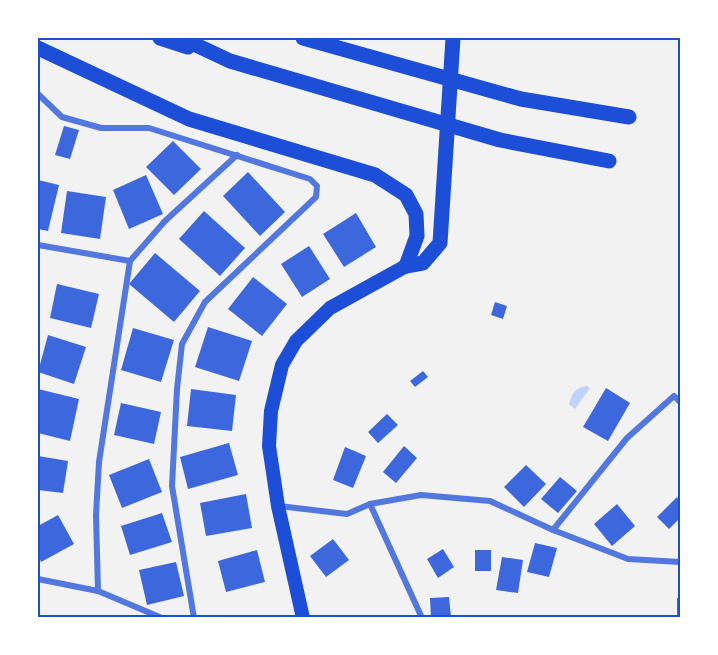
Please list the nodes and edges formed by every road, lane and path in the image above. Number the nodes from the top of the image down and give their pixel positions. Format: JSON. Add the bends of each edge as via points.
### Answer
{"nodes":[{"id":1,"x":39,"y":38,"type":"edge"},
{"id":2,"x":160,"y":38,"type":"edge"},
{"id":3,"x":181,"y":38,"type":"edge"},
{"id":4,"x":303,"y":38,"type":"edge"},
{"id":5,"x":453,"y":38,"type":"edge"},
{"id":6,"x":38,"y":48,"type":"edge"},
{"id":7,"x":230,"y":61,"type":"junction"},
{"id":8,"x":38,"y":94,"type":"edge"},
{"id":9,"x":142,"y":98,"type":"junction"},
{"id":10,"x":629,"y":117,"type":"dead end"},
{"id":11,"x":237,"y":155,"type":"junction"},
{"id":12,"x":609,"y":161,"type":"dead end"},
{"id":13,"x":38,"y":245,"type":"edge"},
{"id":14,"x":130,"y":261,"type":"junction"},
{"id":15,"x":406,"y":266,"type":"junction"},
{"id":16,"x":681,"y":393,"type":"edge"},
{"id":17,"x":674,"y":396,"type":"junction"},
{"id":18,"x":681,"y":402,"type":"edge"},
{"id":19,"x":370,"y":504,"type":"junction"},
{"id":20,"x":278,"y":506,"type":"junction"},
{"id":21,"x":553,"y":530,"type":"junction"},
{"id":22,"x":681,"y":562,"type":"edge"},
{"id":23,"x":38,"y":579,"type":"edge"},
{"id":24,"x":98,"y":591,"type":"junction"},
{"id":25,"x":162,"y":618,"type":"edge"},
{"id":26,"x":195,"y":618,"type":"edge"},
{"id":27,"x":303,"y":618,"type":"edge"},
{"id":28,"x":422,"y":618,"type":"edge"}],
"edges":[{"from":1,"to":9,"type":"highway"},
{"from":2,"to":7,"type":"highway"},
{"from":3,"to":7,"type":"highway"},
{"from":4,"to":10,"type":"highway","via":[[521,99]]},
{"from":5,"to":15,"type":"highway","via":[[440,243],[423,263]]},
{"from":6,"to":9,"type":"highway"},
{"from":7,"to":12,"type":"highway","via":[[500,140]]},
{"from":8,"to":11,"type":"street","via":[[63,117],[101,128],[149,128]]},
{"from":9,"to":15,"type":"highway","via":[[189,119],[375,175],[406,195],[416,214],[417,236]]},
{"from":11,"to":14,"type":"street","via":[[165,221]]},
{"from":11,"to":26,"type":"street","via":[[310,179],[317,186],[316,197],[205,302],[182,344],[172,486]]},
{"from":13,"to":14,"type":"street"},
{"from":14,"to":24,"type":"street","via":[[99,462]]},
{"from":15,"to":20,"type":"main road","via":[[330,308],[296,341],[282,365],[270,411],[269,446]]},
{"from":16,"to":17,"type":"street"},
{"from":17,"to":18,"type":"street"},
{"from":17,"to":21,"type":"street","via":[[627,438]]},
{"from":19,"to":20,"type":"street","via":[[347,514]]},
{"from":19,"to":21,"type":"street","via":[[421,495],[490,501]]},
{"from":19,"to":28,"type":"street"},
{"from":20,"to":27,"type":"main road"},
{"from":21,"to":22,"type":"street","via":[[628,559]]},
{"from":23,"to":24,"type":"street"},
{"from":24,"to":25,"type":"street"}]}
